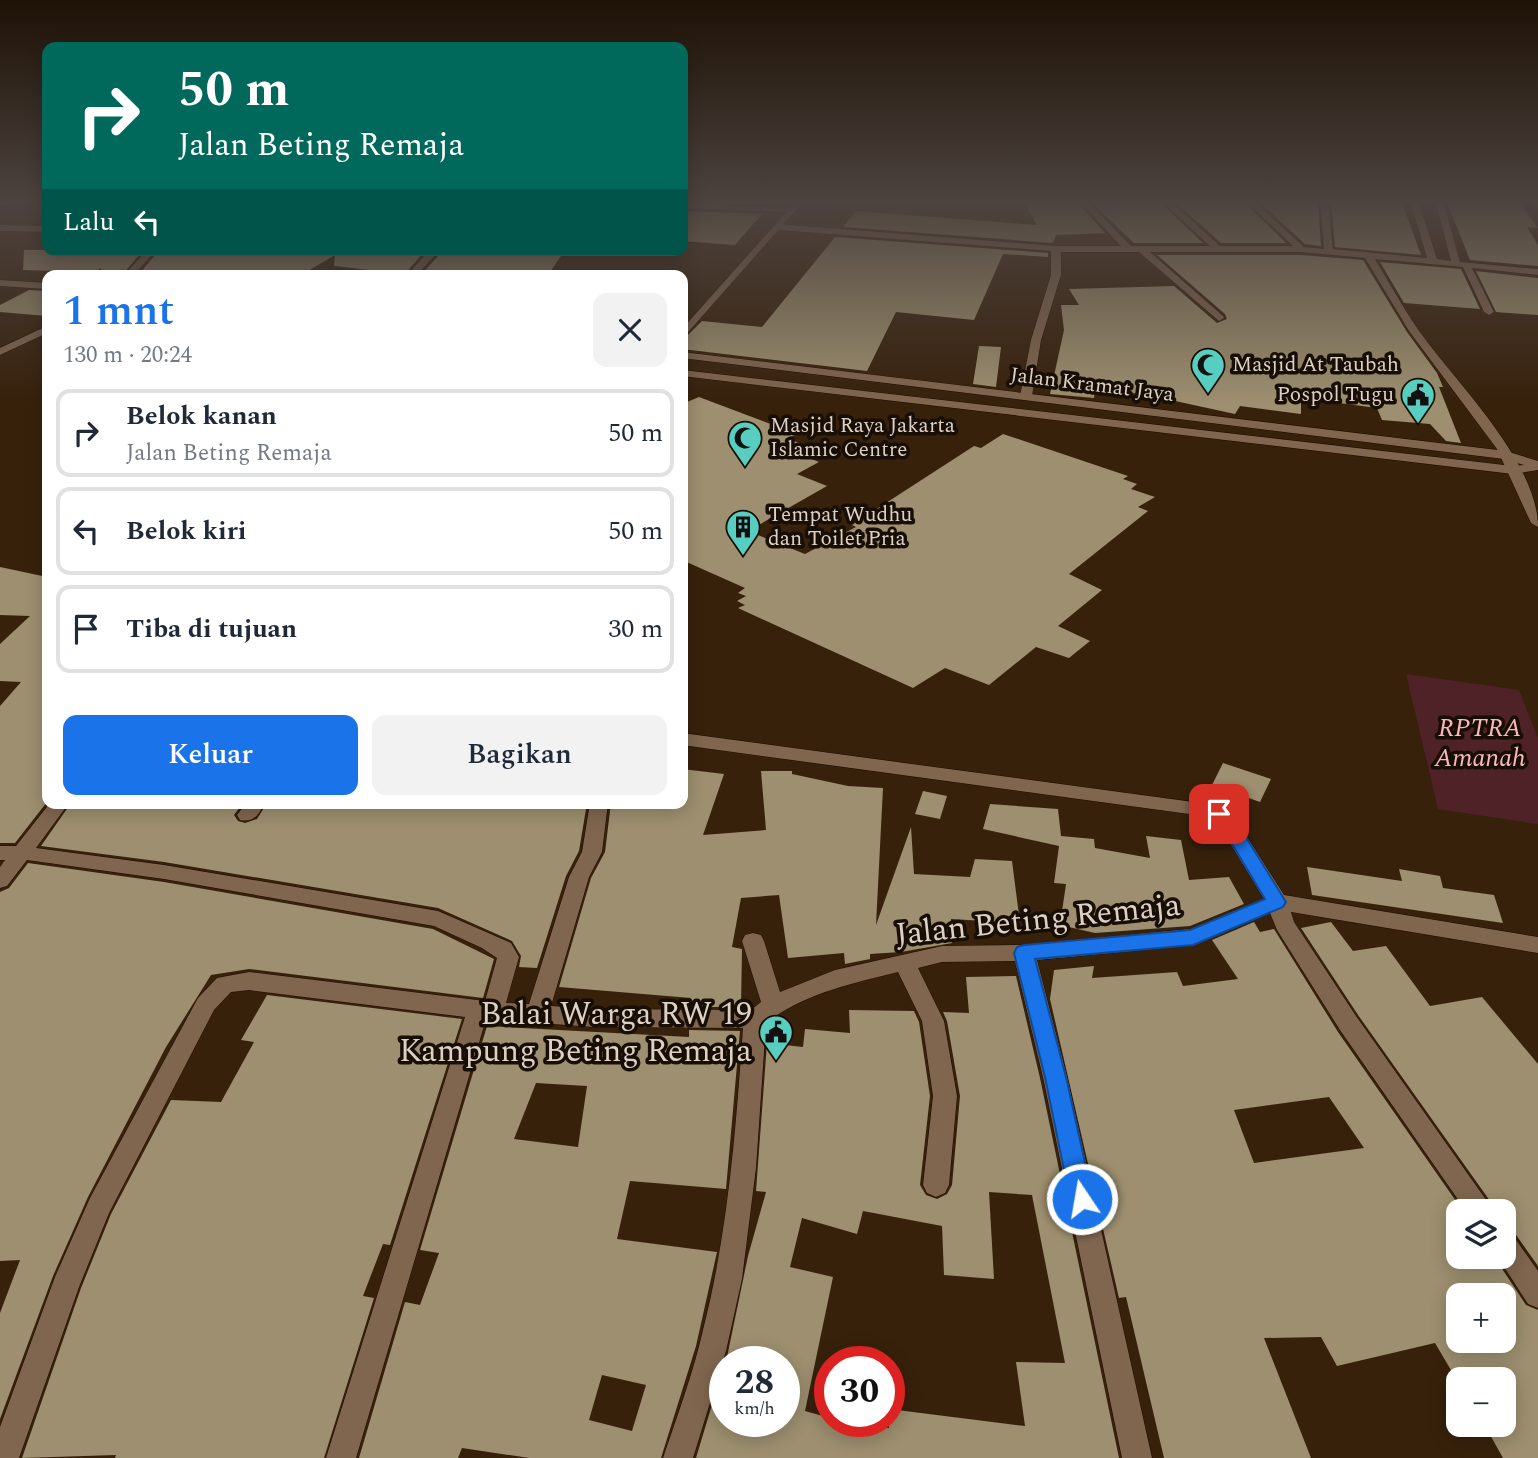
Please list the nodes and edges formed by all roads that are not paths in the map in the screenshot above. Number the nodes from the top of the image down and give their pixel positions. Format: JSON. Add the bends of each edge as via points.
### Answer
{"nodes":[{"id":1,"x":742,"y":268,"type":"edge"},
{"id":2,"x":1056,"y":268,"type":"edge"},
{"id":3,"x":1162,"y":268,"type":"edge"},
{"id":4,"x":1376,"y":268,"type":"edge"},
{"id":5,"x":1463,"y":268,"type":"edge"},
{"id":6,"x":1494,"y":268,"type":"edge"},
{"id":7,"x":1538,"y":272,"type":"edge"},
{"id":8,"x":0,"y":283,"type":"edge"},
{"id":9,"x":42,"y":286,"type":"edge"},
{"id":10,"x":1489,"y":312,"type":"dead end"},
{"id":11,"x":1219,"y":318,"type":"dead end"},
{"id":12,"x":688,"y":330,"type":"edge"},
{"id":13,"x":42,"y":331,"type":"edge"},
{"id":14,"x":0,"y":352,"type":"edge"},
{"id":15,"x":688,"y":356,"type":"edge"},
{"id":16,"x":688,"y":374,"type":"edge"},
{"id":17,"x":1026,"y":397,"type":"junction"},
{"id":18,"x":1506,"y":455,"type":"junction"},
{"id":19,"x":1538,"y":465,"type":"edge"},
{"id":20,"x":1514,"y":470,"type":"junction"},
{"id":21,"x":1538,"y":523,"type":"edge"},
{"id":22,"x":688,"y":740,"type":"edge"},
{"id":23,"x":56,"y":809,"type":"edge"},
{"id":24,"x":598,"y":809,"type":"edge"},
{"id":25,"x":0,"y":853,"type":"edge"},
{"id":26,"x":23,"y":853,"type":"junction"},
{"id":27,"x":0,"y":881,"type":"edge"},
{"id":28,"x":1277,"y":902,"type":"junction"},
{"id":29,"x":752,"y":941,"type":"dead end"},
{"id":30,"x":1538,"y":945,"type":"edge"},
{"id":31,"x":1024,"y":953,"type":"junction"},
{"id":32,"x":904,"y":962,"type":"junction"},
{"id":33,"x":485,"y":1011,"type":"junction"},
{"id":34,"x":764,"y":1012,"type":"junction"},
{"id":35,"x":537,"y":1014,"type":"junction"},
{"id":36,"x":936,"y":1185,"type":"dead end"},
{"id":37,"x":1473,"y":1199,"type":"edge"},
{"id":38,"x":1516,"y":1261,"type":"edge"},
{"id":39,"x":1538,"y":1294,"type":"edge"},
{"id":40,"x":4,"y":1458,"type":"edge"},
{"id":41,"x":341,"y":1458,"type":"edge"},
{"id":42,"x":678,"y":1458,"type":"edge"},
{"id":43,"x":1138,"y":1458,"type":"edge"}],
"edges":[{"from":1,"to":12,"type":"street"},
{"from":2,"to":17,"type":"street"},
{"from":3,"to":11,"type":"street"},
{"from":4,"to":18,"type":"street","via":[[1413,328]]},
{"from":5,"to":10,"type":"street"},
{"from":6,"to":7,"type":"street"},
{"from":8,"to":9,"type":"street"},
{"from":13,"to":14,"type":"street"},
{"from":15,"to":17,"type":"street","name":"Jalan Kramat Jaya"},
{"from":16,"to":20,"type":"street","name":"Jalan Kramat Jaya"},
{"from":17,"to":18,"type":"street","name":"Jalan Kramat Jaya"},
{"from":18,"to":19,"type":"street","name":"Jalan Kramat Jaya"},
{"from":18,"to":20,"type":"street"},
{"from":19,"to":20,"type":"street","name":"Jalan Kramat Jaya"},
{"from":20,"to":21,"type":"street"},
{"from":22,"to":28,"type":"street","via":[[1208,810],[1226,820]]},
{"from":23,"to":26,"type":"street"},
{"from":24,"to":35,"type":"street","via":[[592,852],[572,897]]},
{"from":25,"to":26,"type":"street"},
{"from":26,"to":27,"type":"street"},
{"from":26,"to":33,"type":"street","via":[[438,919],[506,953]]},
{"from":28,"to":30,"type":"street"},
{"from":28,"to":31,"type":"street","name":"Jalan Beting Remaja","via":[[1193,937]]},
{"from":28,"to":37,"type":"street","via":[[1284,924],[1348,1023]]},
{"from":29,"to":34,"type":"street"},
{"from":31,"to":32,"type":"street","name":"Jalan Beting Remaja","via":[[942,954]]},
{"from":31,"to":43,"type":"street"},
{"from":32,"to":34,"type":"street","name":"Jalan Beting Remaja","via":[[835,979]]},
{"from":32,"to":36,"type":"street","via":[[933,1021],[945,1096]]},
{"from":33,"to":35,"type":"street","name":"Jalan Beting Remaja"},
{"from":33,"to":40,"type":"street","name":"Jalan Beting Remaja","via":[[249,981],[225,984],[206,1004],[99,1207]]},
{"from":33,"to":41,"type":"street"},
{"from":34,"to":35,"type":"street","name":"Jalan Beting Remaja","via":[[594,1018]]},
{"from":34,"to":42,"type":"street","via":[[721,1318]]},
{"from":38,"to":39,"type":"street"}]}
